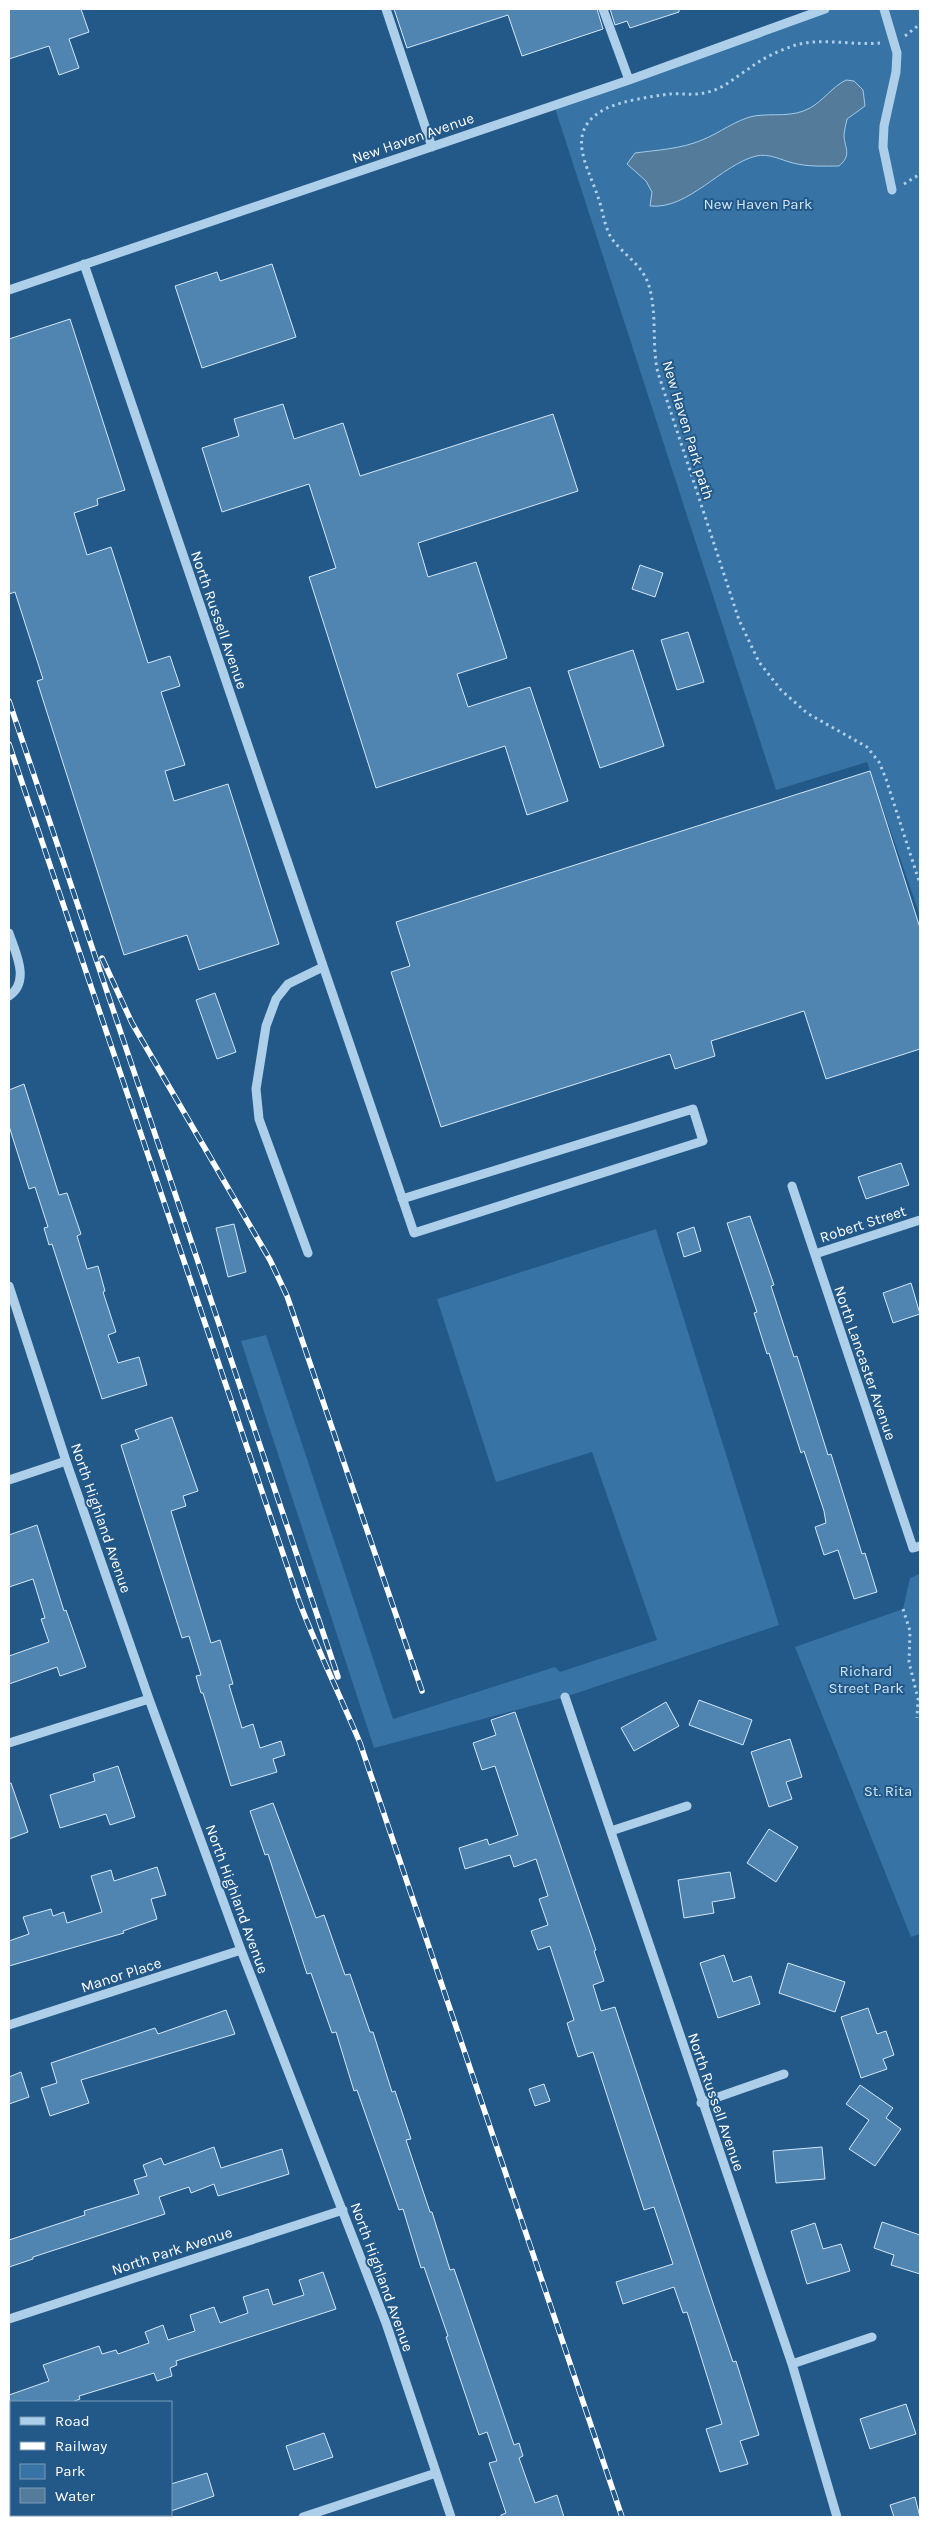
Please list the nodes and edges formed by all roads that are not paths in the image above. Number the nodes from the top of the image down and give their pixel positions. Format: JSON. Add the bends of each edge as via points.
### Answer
{"nodes":[{"id":1,"x":386,"y":9,"type":"edge"},
{"id":2,"x":603,"y":9,"type":"edge"},
{"id":3,"x":826,"y":9,"type":"edge"},
{"id":4,"x":884,"y":9,"type":"edge"},
{"id":5,"x":629,"y":80,"type":"junction"},
{"id":6,"x":432,"y":147,"type":"junction"},
{"id":7,"x":892,"y":190,"type":"road end"},
{"id":8,"x":84,"y":264,"type":"junction"},
{"id":9,"x":9,"y":290,"type":"edge"},
{"id":10,"x":9,"y":933,"type":"edge"},
{"id":11,"x":322,"y":968,"type":"junction"},
{"id":12,"x":9,"y":996,"type":"edge"},
{"id":13,"x":792,"y":1186,"type":"dead end"},
{"id":14,"x":402,"y":1199,"type":"junction"},
{"id":15,"x":920,"y":1220,"type":"edge"},
{"id":16,"x":308,"y":1253,"type":"dead end"},
{"id":17,"x":815,"y":1254,"type":"junction"},
{"id":18,"x":9,"y":1286,"type":"edge"},
{"id":19,"x":66,"y":1461,"type":"junction"},
{"id":20,"x":9,"y":1480,"type":"edge"},
{"id":21,"x":917,"y":1547,"type":"edge"},
{"id":22,"x":565,"y":1697,"type":"dead end"},
{"id":23,"x":149,"y":1699,"type":"junction"},
{"id":24,"x":9,"y":1743,"type":"edge"},
{"id":25,"x":686,"y":1806,"type":"dead end"},
{"id":26,"x":611,"y":1831,"type":"junction"},
{"id":27,"x":241,"y":1950,"type":"junction"},
{"id":28,"x":9,"y":2025,"type":"edge"},
{"id":29,"x":784,"y":2074,"type":"dead end"},
{"id":30,"x":701,"y":2103,"type":"junction"},
{"id":31,"x":343,"y":2210,"type":"junction"},
{"id":32,"x":9,"y":2319,"type":"edge"},
{"id":33,"x":872,"y":2337,"type":"dead end"},
{"id":34,"x":792,"y":2364,"type":"junction"},
{"id":35,"x":436,"y":2473,"type":"junction"},
{"id":36,"x":303,"y":2517,"type":"edge"},
{"id":37,"x":451,"y":2517,"type":"edge"},
{"id":38,"x":837,"y":2517,"type":"edge"}],
"edges":[{"from":1,"to":6,"type":"street"},
{"from":2,"to":5,"type":"street"},
{"from":3,"to":5,"type":"street","name":"New Haven Avenue"},
{"from":4,"to":7,"type":"street","via":[[897,53],[883,147]]},
{"from":5,"to":6,"type":"street","name":"New Haven Avenue"},
{"from":6,"to":8,"type":"street","name":"New Haven Avenue"},
{"from":8,"to":9,"type":"street","name":"New Haven Avenue"},
{"from":8,"to":11,"type":"street","name":"North Russell Avenue"},
{"from":10,"to":12,"type":"street","via":[[22,970],[18,984]]},
{"from":11,"to":14,"type":"street","name":"North Russell Avenue"},
{"from":11,"to":16,"type":"street","via":[[288,984],[276,999],[266,1026],[256,1089],[258,1118]]},
{"from":13,"to":17,"type":"street","name":"North Lancaster Avenue"},
{"from":14,"to":14,"type":"street","name":"North Russell Avenue","via":[[414,1233],[703,1141],[693,1110]]},
{"from":15,"to":17,"type":"street","name":"Robert Street"},
{"from":17,"to":21,"type":"street","name":"North Lancaster Avenue"},
{"from":18,"to":19,"type":"street","name":"North Highland Avenue"},
{"from":19,"to":20,"type":"street"},
{"from":19,"to":23,"type":"street","name":"North Highland Avenue"},
{"from":22,"to":26,"type":"street","name":"North Russell Avenue"},
{"from":23,"to":24,"type":"street"},
{"from":23,"to":27,"type":"street","name":"North Highland Avenue"},
{"from":25,"to":26,"type":"street"},
{"from":26,"to":30,"type":"street","name":"North Russell Avenue"},
{"from":27,"to":28,"type":"street","name":"Manor Place"},
{"from":27,"to":31,"type":"street","name":"North Highland Avenue"},
{"from":29,"to":30,"type":"street"},
{"from":30,"to":34,"type":"street","name":"North Russell Avenue"},
{"from":31,"to":32,"type":"street","name":"North Park Avenue"},
{"from":31,"to":35,"type":"street","name":"North Highland Avenue","via":[[386,2323]]},
{"from":33,"to":34,"type":"street"},
{"from":34,"to":38,"type":"street","name":"North Russell Avenue"},
{"from":35,"to":36,"type":"street"},
{"from":35,"to":37,"type":"street","name":"North Highland Avenue"}]}
